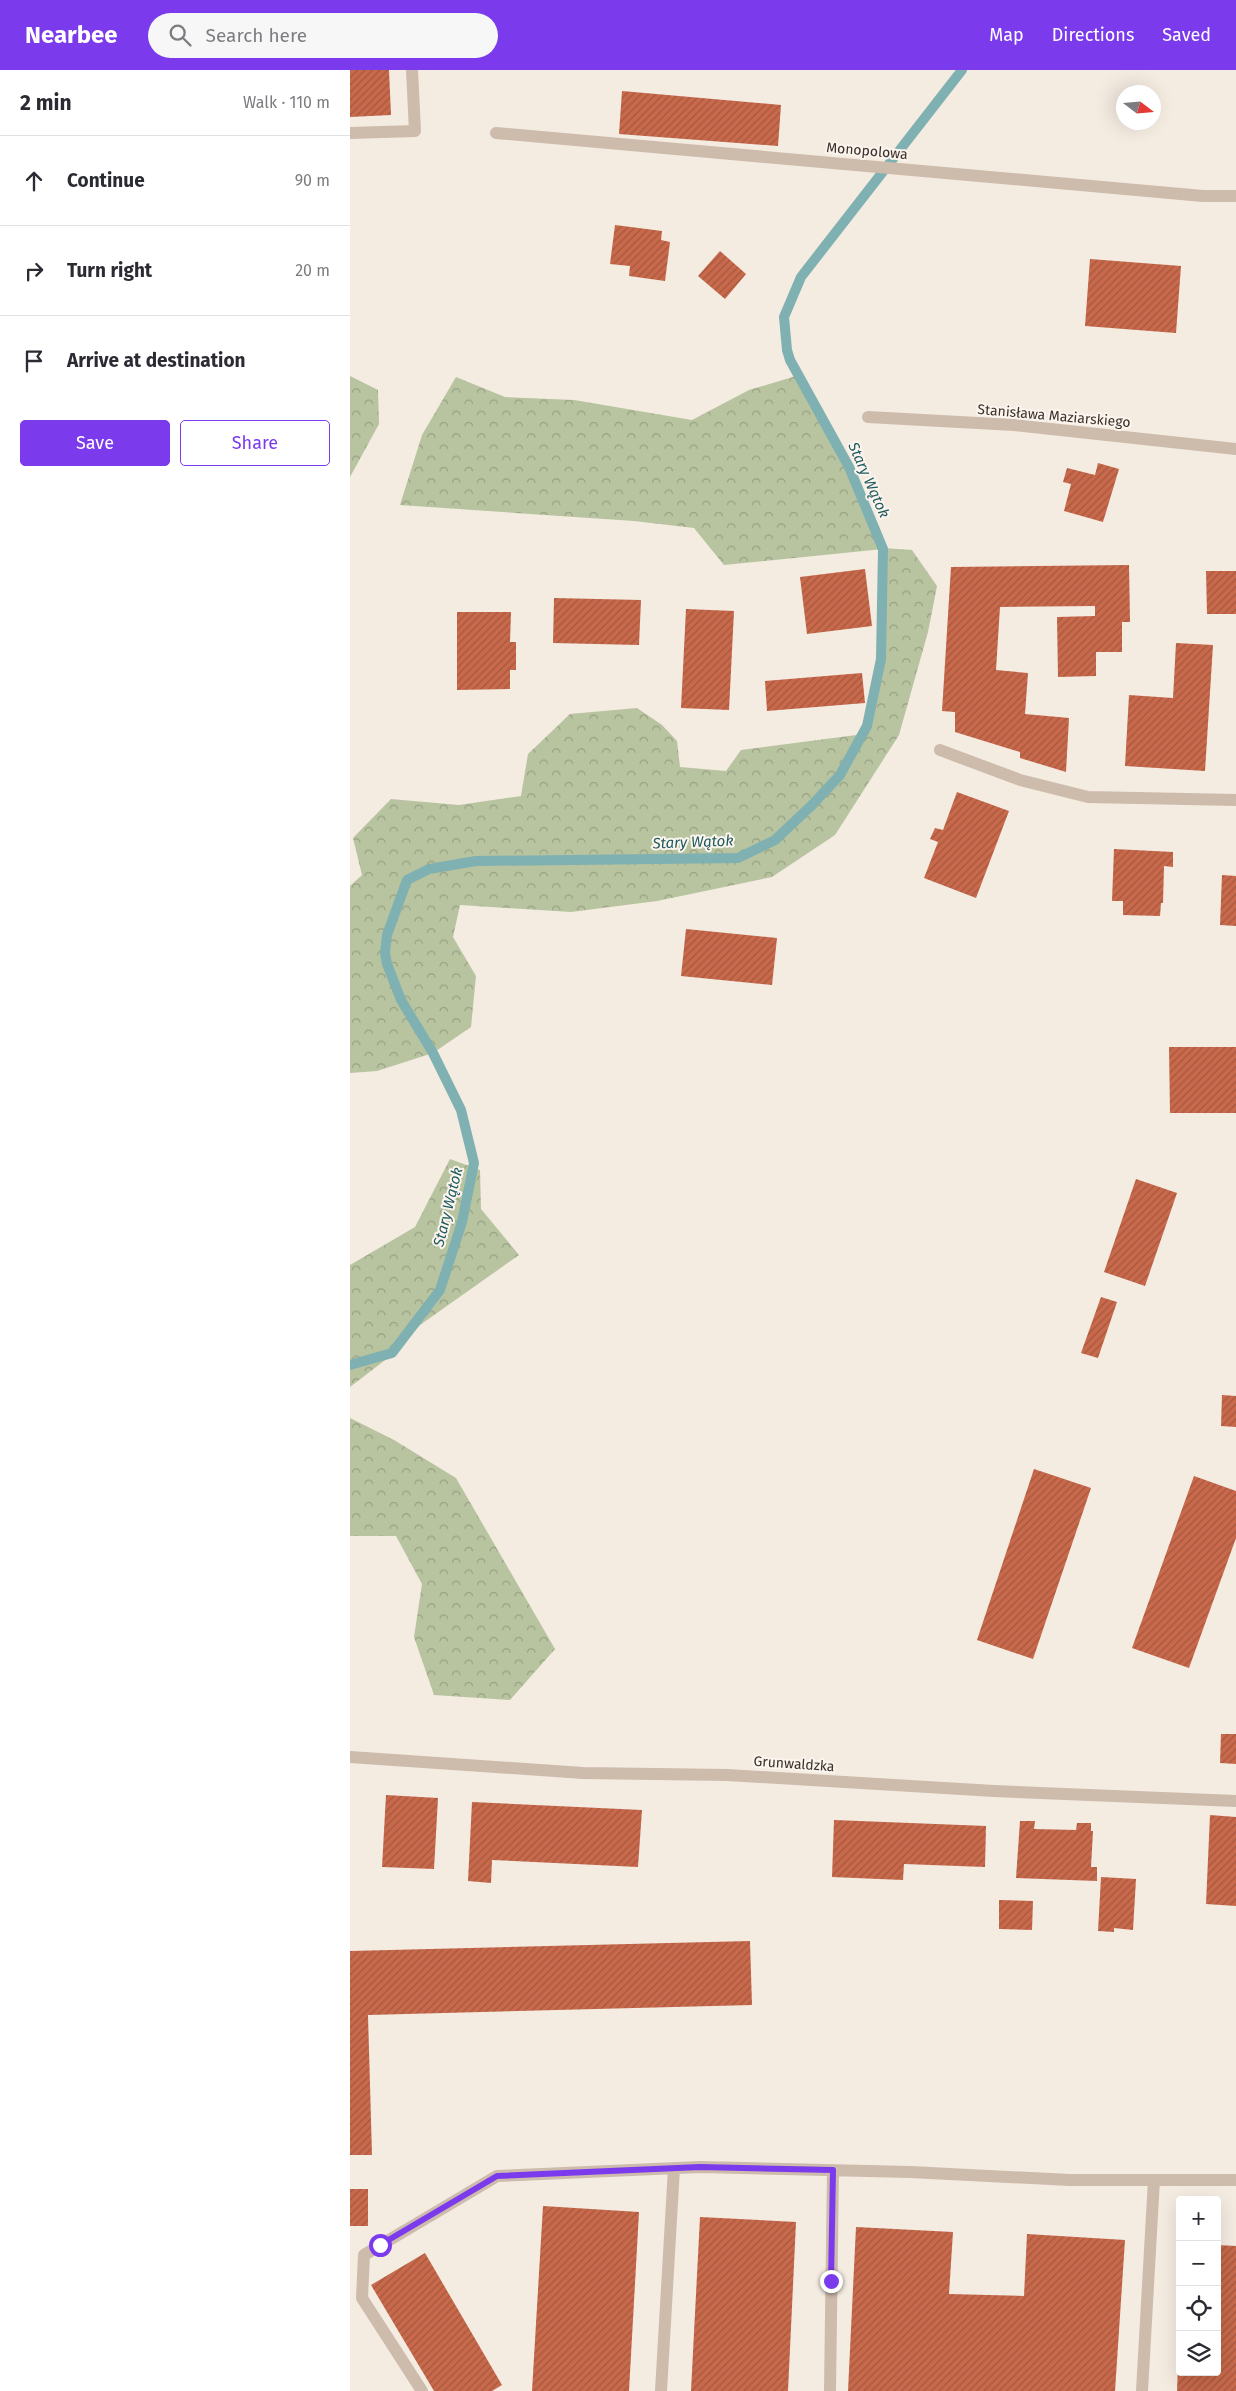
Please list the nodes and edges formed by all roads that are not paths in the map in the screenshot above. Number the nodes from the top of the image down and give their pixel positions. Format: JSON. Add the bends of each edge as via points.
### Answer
{"nodes":[{"id":1,"x":412,"y":70,"type":"edge"},
{"id":2,"x":350,"y":133,"type":"edge"},
{"id":3,"x":496,"y":133,"type":"dead end"},
{"id":4,"x":1236,"y":196,"type":"edge"},
{"id":5,"x":868,"y":417,"type":"dead end"},
{"id":6,"x":1236,"y":449,"type":"edge"},
{"id":7,"x":940,"y":750,"type":"dead end"},
{"id":8,"x":1236,"y":800,"type":"edge"},
{"id":9,"x":350,"y":1757,"type":"edge"},
{"id":10,"x":1236,"y":1801,"type":"edge"},
{"id":11,"x":674,"y":2168,"type":"junction"},
{"id":12,"x":833,"y":2170,"type":"junction"},
{"id":13,"x":1154,"y":2180,"type":"junction"},
{"id":14,"x":1236,"y":2180,"type":"edge"},
{"id":15,"x":422,"y":2391,"type":"edge"},
{"id":16,"x":661,"y":2391,"type":"edge"},
{"id":17,"x":830,"y":2391,"type":"edge"},
{"id":18,"x":1142,"y":2391,"type":"edge"}],
"edges":[{"from":1,"to":2,"type":"street","via":[[414,131]]},
{"from":3,"to":4,"type":"street","name":"Monopolowa","via":[[1203,196]]},
{"from":5,"to":6,"type":"street","name":"Stanisława Maziarskiego","via":[[1014,425]]},
{"from":7,"to":8,"type":"street","via":[[1020,780],[1088,797]]},
{"from":9,"to":10,"type":"street","name":"Grunwaldzka","via":[[583,1773],[726,1775]]},
{"from":11,"to":12,"type":"street"},
{"from":11,"to":15,"type":"street","via":[[497,2176],[364,2254],[362,2298]]},
{"from":11,"to":16,"type":"street"},
{"from":12,"to":13,"type":"street","via":[[1070,2180]]},
{"from":12,"to":17,"type":"street"},
{"from":13,"to":14,"type":"street"},
{"from":13,"to":18,"type":"street"}]}
